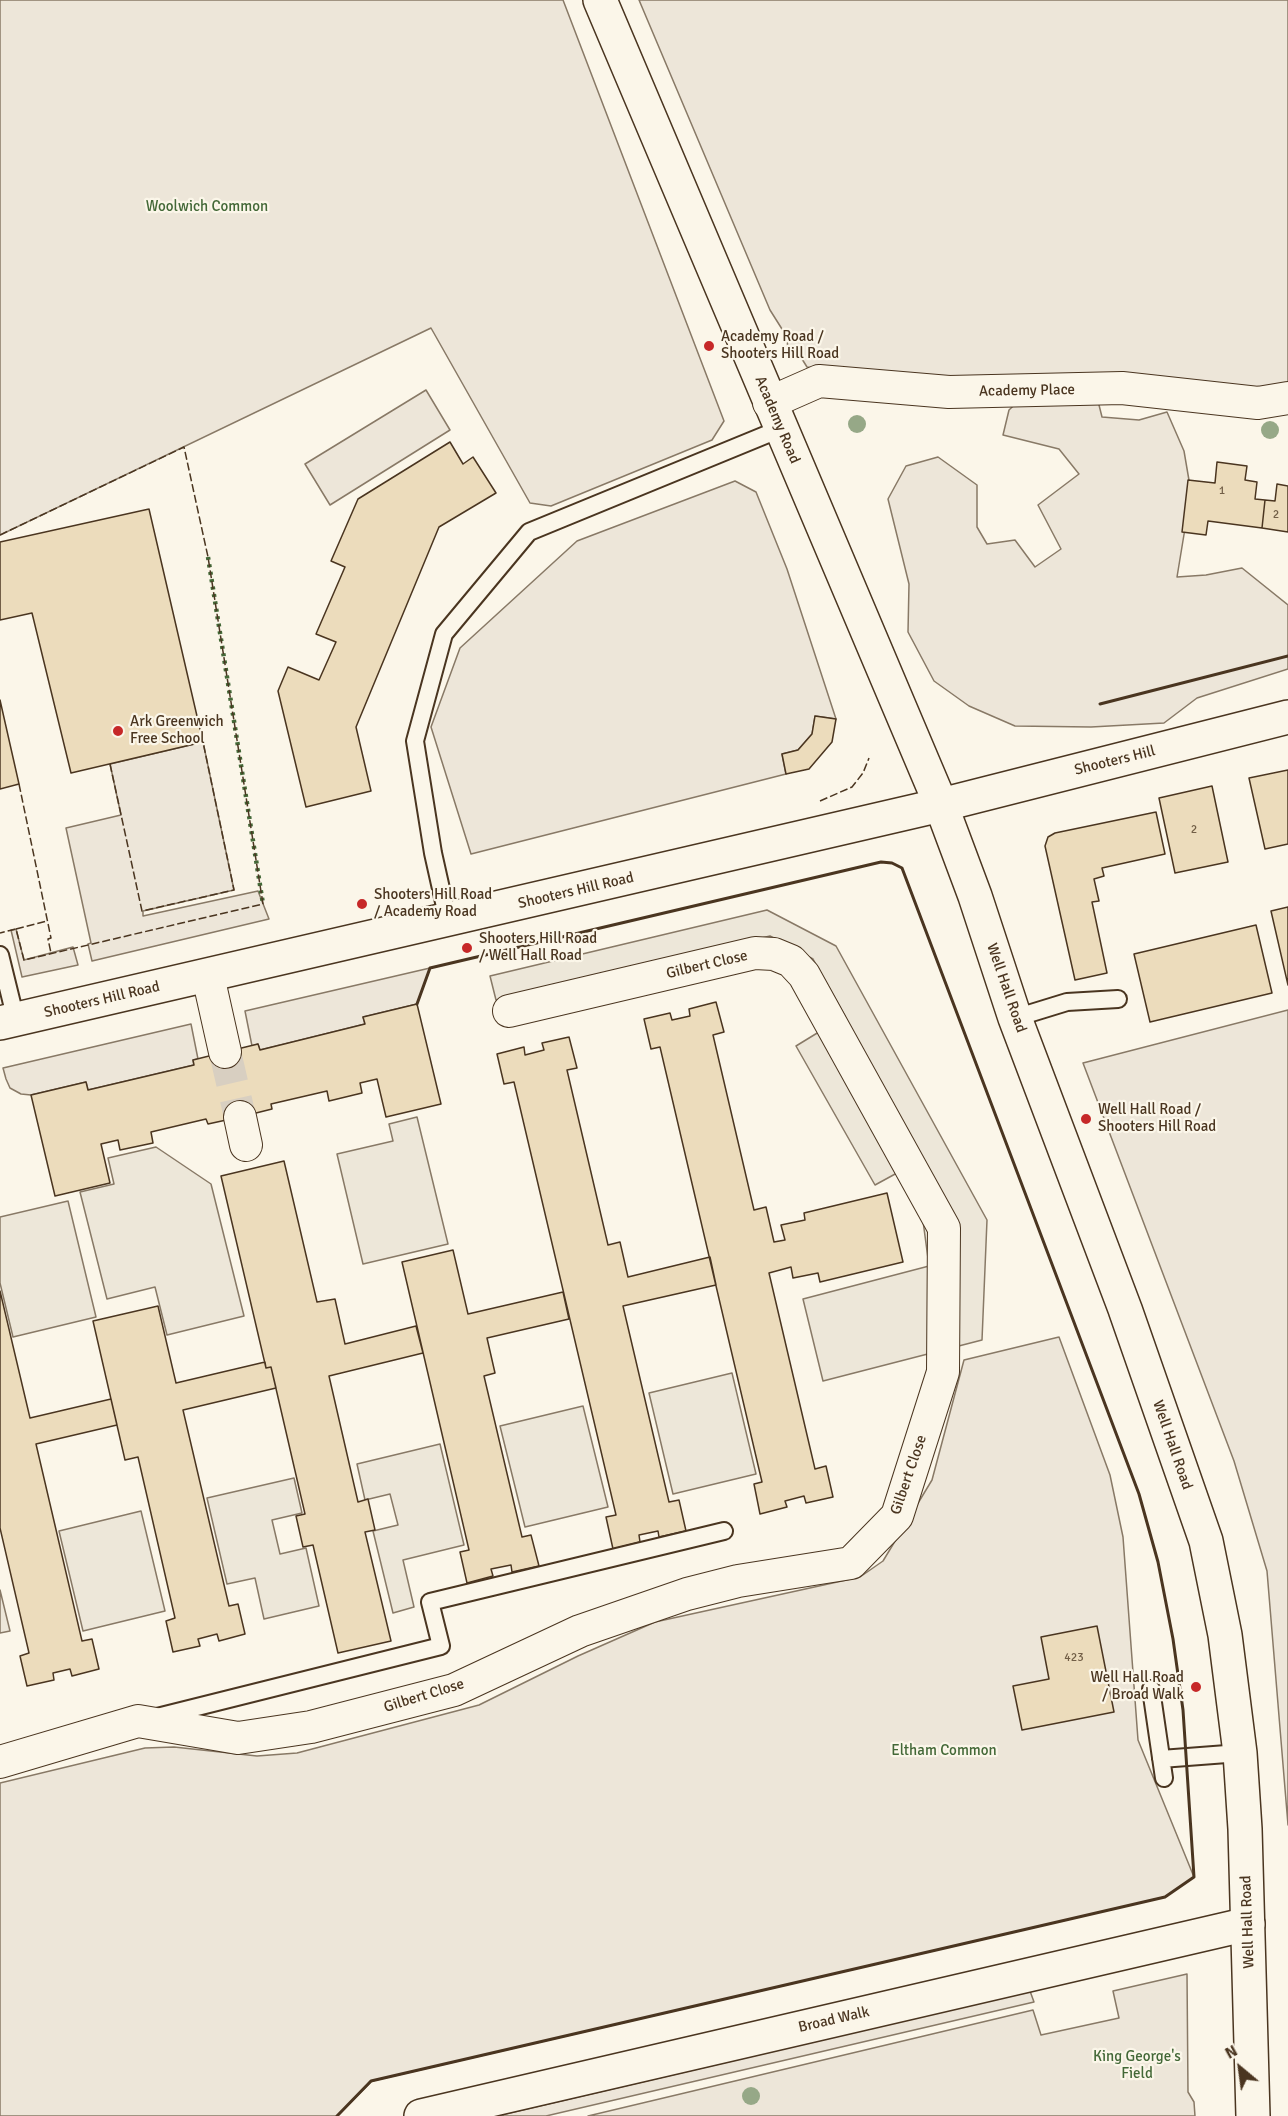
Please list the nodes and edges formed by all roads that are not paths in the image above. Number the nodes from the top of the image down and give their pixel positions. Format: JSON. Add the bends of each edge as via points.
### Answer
{"nodes":[{"id":1,"x":600,"y":0,"type":"edge"},
{"id":2,"x":1288,"y":398,"type":"edge"},
{"id":3,"x":775,"y":416,"type":"junction"},
{"id":4,"x":1288,"y":717,"type":"edge"},
{"id":5,"x":941,"y":805,"type":"junction"},
{"id":6,"x":448,"y":920,"type":"junction"},
{"id":7,"x":0,"y":955,"type":"edge"},
{"id":8,"x":208,"y":976,"type":"junction"},
{"id":9,"x":1119,"y":999,"type":"dead end"},
{"id":10,"x":509,"y":1011,"type":"dead end"},
{"id":11,"x":1016,"y":1018,"type":"junction"},
{"id":12,"x":8,"y":1021,"type":"edge"},
{"id":13,"x":225,"y":1052,"type":"tunnel mouth"},
{"id":14,"x":724,"y":1531,"type":"dead end"},
{"id":15,"x":1151,"y":1689,"type":"dead end"},
{"id":16,"x":138,"y":1721,"type":"junction"},
{"id":17,"x":1240,"y":1753,"type":"junction"},
{"id":18,"x":1161,"y":1759,"type":"junction"},
{"id":19,"x":0,"y":1762,"type":"edge"},
{"id":20,"x":1164,"y":1778,"type":"dead end"},
{"id":21,"x":1248,"y":1924,"type":"junction"},
{"id":22,"x":421,"y":2116,"type":"edge"},
{"id":23,"x":1253,"y":2116,"type":"edge"}],
"edges":[{"from":1,"to":3,"type":"main road","name":"Academy Road"},
{"from":2,"to":3,"type":"street","name":"Academy Place","via":[[1258,403],[1122,388],[949,392],[819,381]]},
{"from":3,"to":5,"type":"main road","name":"Academy Road"},
{"from":3,"to":6,"type":"lane","via":[[529,532],[444,634],[415,741]]},
{"from":4,"to":5,"type":"main road","name":"Shooters Hill"},
{"from":5,"to":6,"type":"main road","name":"Shooters Hill Road"},
{"from":5,"to":11,"type":"main road","name":"Well Hall Road"},
{"from":6,"to":8,"type":"main road","name":"Shooters Hill Road"},
{"from":7,"to":12,"type":"lane"},
{"from":8,"to":12,"type":"main road","name":"Shooters Hill Road"},
{"from":8,"to":13,"type":"street"},
{"from":9,"to":11,"type":"lane","via":[[1067,1002]]},
{"from":10,"to":16,"type":"street","name":"Gilbert Close","via":[[755,954],[774,954],[791,962],[804,975],[944,1228],[943,1372],[897,1516],[851,1563],[738,1581],[687,1594],[580,1631],[454,1690],[311,1727],[238,1738]]},
{"from":11,"to":17,"type":"main road","name":"Well Hall Road","via":[[1125,1309],[1206,1541],[1225,1635]]},
{"from":14,"to":16,"type":"lane","name":"Gilbert Close","via":[[430,1602],[441,1646]]},
{"from":15,"to":18,"type":"lane"},
{"from":16,"to":19,"type":"street","name":"Gilbert Close"},
{"from":17,"to":18,"type":"lane"},
{"from":17,"to":21,"type":"main road","name":"Well Hall Road"},
{"from":18,"to":20,"type":"lane"},
{"from":21,"to":22,"type":"main road","name":"Broad Walk"},
{"from":21,"to":23,"type":"main road","name":"Well Hall Road"}]}
